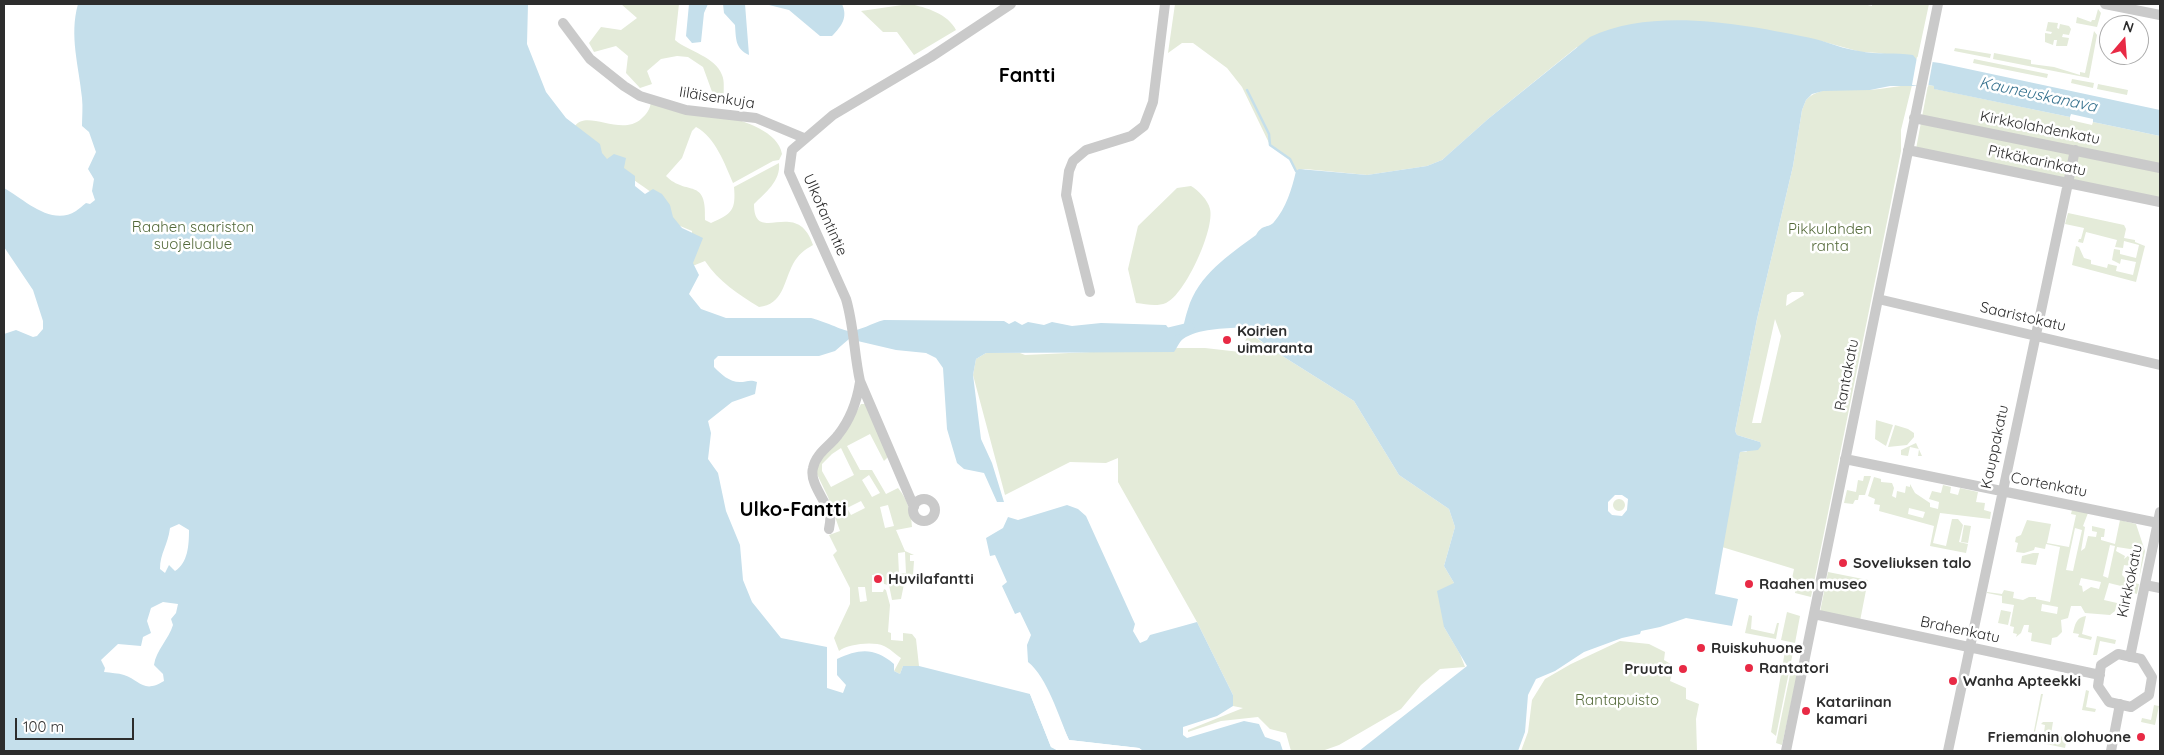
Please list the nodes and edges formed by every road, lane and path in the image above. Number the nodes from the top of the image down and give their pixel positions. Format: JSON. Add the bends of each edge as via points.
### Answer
{"nodes":[{"id":1,"x":1011,"y":4,"type":"edge"},
{"id":2,"x":1165,"y":4,"type":"edge"},
{"id":3,"x":1938,"y":4,"type":"edge"},
{"id":4,"x":2105,"y":4,"type":"edge"},
{"id":5,"x":2160,"y":16,"type":"edge"},
{"id":6,"x":563,"y":23,"type":"dead end"},
{"id":7,"x":1914,"y":118,"type":"junction"},
{"id":8,"x":804,"y":138,"type":"junction"},
{"id":9,"x":1908,"y":150,"type":"junction"},
{"id":10,"x":2075,"y":150,"type":"junction"},
{"id":11,"x":2160,"y":168,"type":"edge"},
{"id":12,"x":2069,"y":183,"type":"junction"},
{"id":13,"x":2160,"y":202,"type":"edge"},
{"id":14,"x":1090,"y":292,"type":"dead end"},
{"id":15,"x":1878,"y":299,"type":"junction"},
{"id":16,"x":2035,"y":334,"type":"junction"},
{"id":17,"x":2160,"y":366,"type":"edge"},
{"id":18,"x":860,"y":381,"type":"junction"},
{"id":19,"x":1845,"y":459,"type":"junction"},
{"id":20,"x":905,"y":484,"type":"junction"},
{"id":21,"x":2002,"y":491,"type":"junction"},
{"id":22,"x":924,"y":499,"type":"junction"},
{"id":23,"x":914,"y":507,"type":"junction"},
{"id":24,"x":2160,"y":512,"type":"edge"},
{"id":25,"x":2158,"y":523,"type":"junction"},
{"id":26,"x":829,"y":529,"type":"dead end"},
{"id":27,"x":2145,"y":585,"type":"junction"},
{"id":28,"x":2160,"y":588,"type":"edge"},
{"id":29,"x":1814,"y":614,"type":"junction"},
{"id":30,"x":1968,"y":647,"type":"junction"},
{"id":31,"x":2130,"y":656,"type":"junction"},
{"id":32,"x":2100,"y":675,"type":"junction"},
{"id":33,"x":2155,"y":687,"type":"edge"},
{"id":34,"x":2120,"y":704,"type":"junction"},
{"id":35,"x":1786,"y":751,"type":"edge"},
{"id":36,"x":1948,"y":751,"type":"edge"},
{"id":37,"x":2111,"y":751,"type":"edge"}],
"edges":[{"from":1,"to":8,"type":"street","name":"Ulkofantintie","via":[[931,57],[833,115]]},
{"from":2,"to":14,"type":"street","via":[[1153,102],[1144,126],[1131,136],[1086,150],[1073,162],[1069,171],[1066,195]]},
{"from":3,"to":7,"type":"street","name":"Rantakatu"},
{"from":4,"to":5,"type":"street"},
{"from":6,"to":8,"type":"street","name":"Iiläisenkuja","via":[[590,59],[640,96],[686,110],[756,118]]},
{"from":7,"to":9,"type":"street","name":"Rantakatu"},
{"from":7,"to":10,"type":"street","name":"Kirkkolahdenkatu"},
{"from":8,"to":18,"type":"street","name":"Ulkofantintie","via":[[792,150],[789,172],[846,299]]},
{"from":9,"to":12,"type":"street","name":"Pitkäkarinkatu"},
{"from":9,"to":15,"type":"street","name":"Rantakatu"},
{"from":10,"to":11,"type":"street","name":"Kirkkolahdenkatu"},
{"from":10,"to":12,"type":"street","name":"Kauppakatu"},
{"from":12,"to":13,"type":"street","name":"Pitkäkarinkatu"},
{"from":12,"to":16,"type":"street","name":"Kauppakatu"},
{"from":15,"to":16,"type":"street","name":"Saaristokatu"},
{"from":15,"to":19,"type":"street","name":"Rantakatu"},
{"from":16,"to":17,"type":"street","name":"Saaristokatu"},
{"from":16,"to":21,"type":"street","name":"Kauppakatu"},
{"from":18,"to":20,"type":"street","name":"Ulkofantintie"},
{"from":18,"to":26,"type":"street","via":[[857,399],[848,418],[813,465],[812,474],[830,516]]},
{"from":19,"to":21,"type":"street","name":"Cortenkatu"},
{"from":19,"to":29,"type":"street","name":"Rantakatu"},
{"from":20,"to":22,"type":"street","name":"Ulkofantintie"},
{"from":20,"to":23,"type":"street","name":"Ulkofantintie"},
{"from":21,"to":25,"type":"street","name":"Cortenkatu"},
{"from":21,"to":30,"type":"street","name":"Kauppakatu"},
{"from":22,"to":23,"type":"street"},
{"from":22,"to":23,"type":"street","name":"Ulkofantintie","via":[[935,507],[932,518],[919,520],[914,514]]},
{"from":24,"to":25,"type":"street","name":"Kirkkokatu"},
{"from":25,"to":27,"type":"street","name":"Kirkkokatu"},
{"from":27,"to":28,"type":"street"},
{"from":27,"to":31,"type":"street","name":"Kirkkokatu"},
{"from":29,"to":30,"type":"street","name":"Brahenkatu"},
{"from":29,"to":35,"type":"street","name":"Rantakatu"},
{"from":30,"to":32,"type":"street","name":"Brahenkatu"},
{"from":30,"to":36,"type":"street","name":"Kauppakatu"},
{"from":31,"to":32,"type":"street","via":[[2118,654],[2102,666]]},
{"from":31,"to":33,"type":"street","via":[[2141,659]]},
{"from":32,"to":34,"type":"street","via":[[2098,686],[2104,695],[2109,702]]},
{"from":33,"to":34,"type":"street","via":[[2131,707]]},
{"from":34,"to":37,"type":"street"}]}
